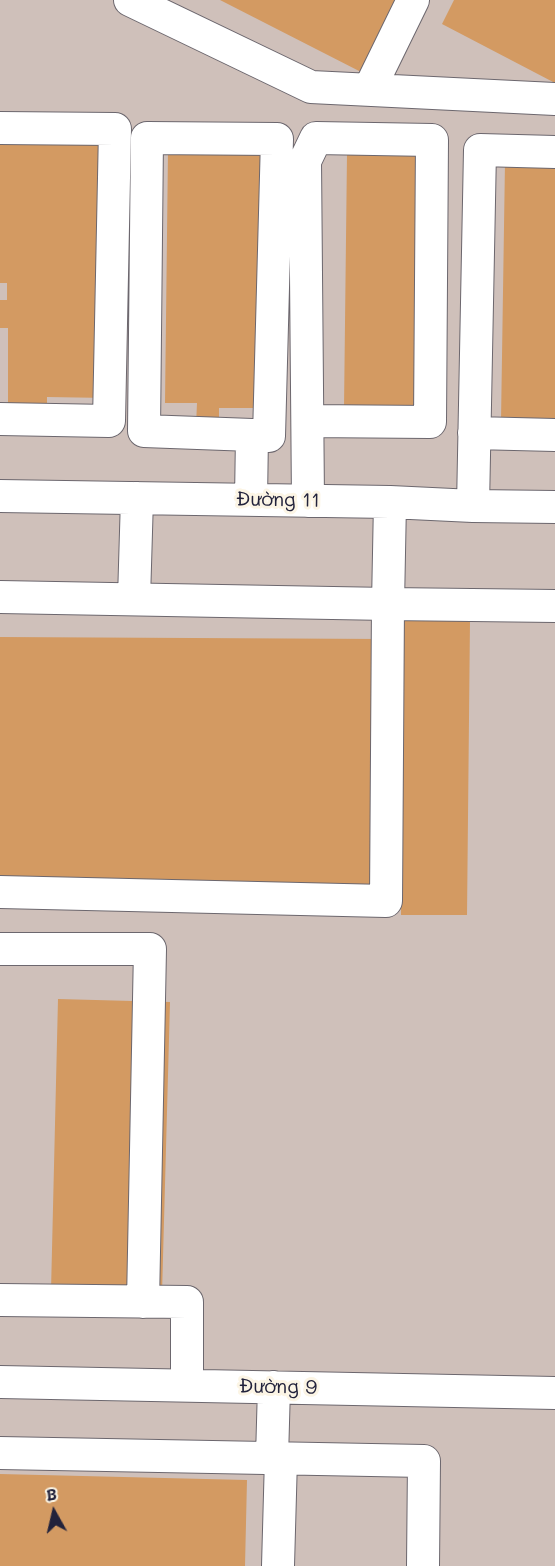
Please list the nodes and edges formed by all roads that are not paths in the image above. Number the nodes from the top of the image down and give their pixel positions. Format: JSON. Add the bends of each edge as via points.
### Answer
{"nodes":[{"id":1,"x":130,"y":0,"type":"edge"},
{"id":2,"x":413,"y":0,"type":"edge"},
{"id":3,"x":369,"y":90,"type":"junction"},
{"id":4,"x":555,"y":99,"type":"edge"},
{"id":5,"x":0,"y":128,"type":"edge"},
{"id":6,"x":555,"y":152,"type":"edge"},
{"id":7,"x":0,"y":419,"type":"edge"},
{"id":8,"x":308,"y":422,"type":"junction"},
{"id":9,"x":474,"y":432,"type":"junction"},
{"id":10,"x":252,"y":435,"type":"junction"},
{"id":11,"x":555,"y":435,"type":"edge"},
{"id":12,"x":0,"y":496,"type":"edge"},
{"id":13,"x":137,"y":498,"type":"junction"},
{"id":14,"x":250,"y":500,"type":"junction"},
{"id":15,"x":308,"y":501,"type":"junction"},
{"id":16,"x":390,"y":502,"type":"junction"},
{"id":17,"x":473,"y":506,"type":"junction"},
{"id":18,"x":555,"y":507,"type":"edge"},
{"id":19,"x":0,"y":597,"type":"edge"},
{"id":20,"x":134,"y":599,"type":"junction"},
{"id":21,"x":388,"y":604,"type":"junction"},
{"id":22,"x":555,"y":606,"type":"edge"},
{"id":23,"x":0,"y":892,"type":"edge"},
{"id":24,"x":0,"y":949,"type":"edge"},
{"id":25,"x":0,"y":1300,"type":"edge"},
{"id":26,"x":143,"y":1302,"type":"junction"},
{"id":27,"x":0,"y":1382,"type":"edge"},
{"id":28,"x":187,"y":1385,"type":"junction"},
{"id":29,"x":274,"y":1387,"type":"junction"},
{"id":30,"x":555,"y":1393,"type":"edge"},
{"id":31,"x":0,"y":1454,"type":"edge"},
{"id":32,"x":276,"y":1458,"type":"junction"},
{"id":33,"x":278,"y":1566,"type":"edge"},
{"id":34,"x":423,"y":1566,"type":"edge"}],
"edges":[{"from":1,"to":3,"type":"street","via":[[311,87]]},
{"from":2,"to":3,"type":"street"},
{"from":3,"to":4,"type":"street"},
{"from":5,"to":7,"type":"street","via":[[115,129],[109,421]]},
{"from":6,"to":9,"type":"street","via":[[480,150]]},
{"from":8,"to":8,"type":"street","via":[[305,161],[316,138],[432,140],[430,422]]},
{"from":8,"to":15,"type":"street"},
{"from":9,"to":11,"type":"street"},
{"from":9,"to":17,"type":"street"},
{"from":10,"to":10,"type":"street","via":[[144,430],[147,138],[277,139],[269,436]]},
{"from":10,"to":14,"type":"street"},
{"from":12,"to":13,"type":"street","name":"Đường 11"},
{"from":13,"to":14,"type":"street","name":"Đường 11"},
{"from":13,"to":20,"type":"street"},
{"from":14,"to":15,"type":"street","name":"Đường 11"},
{"from":15,"to":16,"type":"street","name":"Đường 11"},
{"from":16,"to":17,"type":"street","name":"Đường 11"},
{"from":16,"to":21,"type":"street"},
{"from":17,"to":18,"type":"street","name":"Đường 11"},
{"from":19,"to":20,"type":"street"},
{"from":20,"to":21,"type":"street"},
{"from":21,"to":22,"type":"street"},
{"from":21,"to":23,"type":"street","via":[[386,901]]},
{"from":24,"to":26,"type":"street","via":[[150,949]]},
{"from":25,"to":26,"type":"street"},
{"from":26,"to":28,"type":"street","via":[[187,1302]]},
{"from":27,"to":28,"type":"street","name":"Đường 9"},
{"from":28,"to":29,"type":"street","name":"Đường 9"},
{"from":29,"to":30,"type":"street","name":"Đường 9"},
{"from":29,"to":32,"type":"street"},
{"from":31,"to":32,"type":"street"},
{"from":32,"to":33,"type":"street"},
{"from":32,"to":34,"type":"street","via":[[424,1461]]}]}
